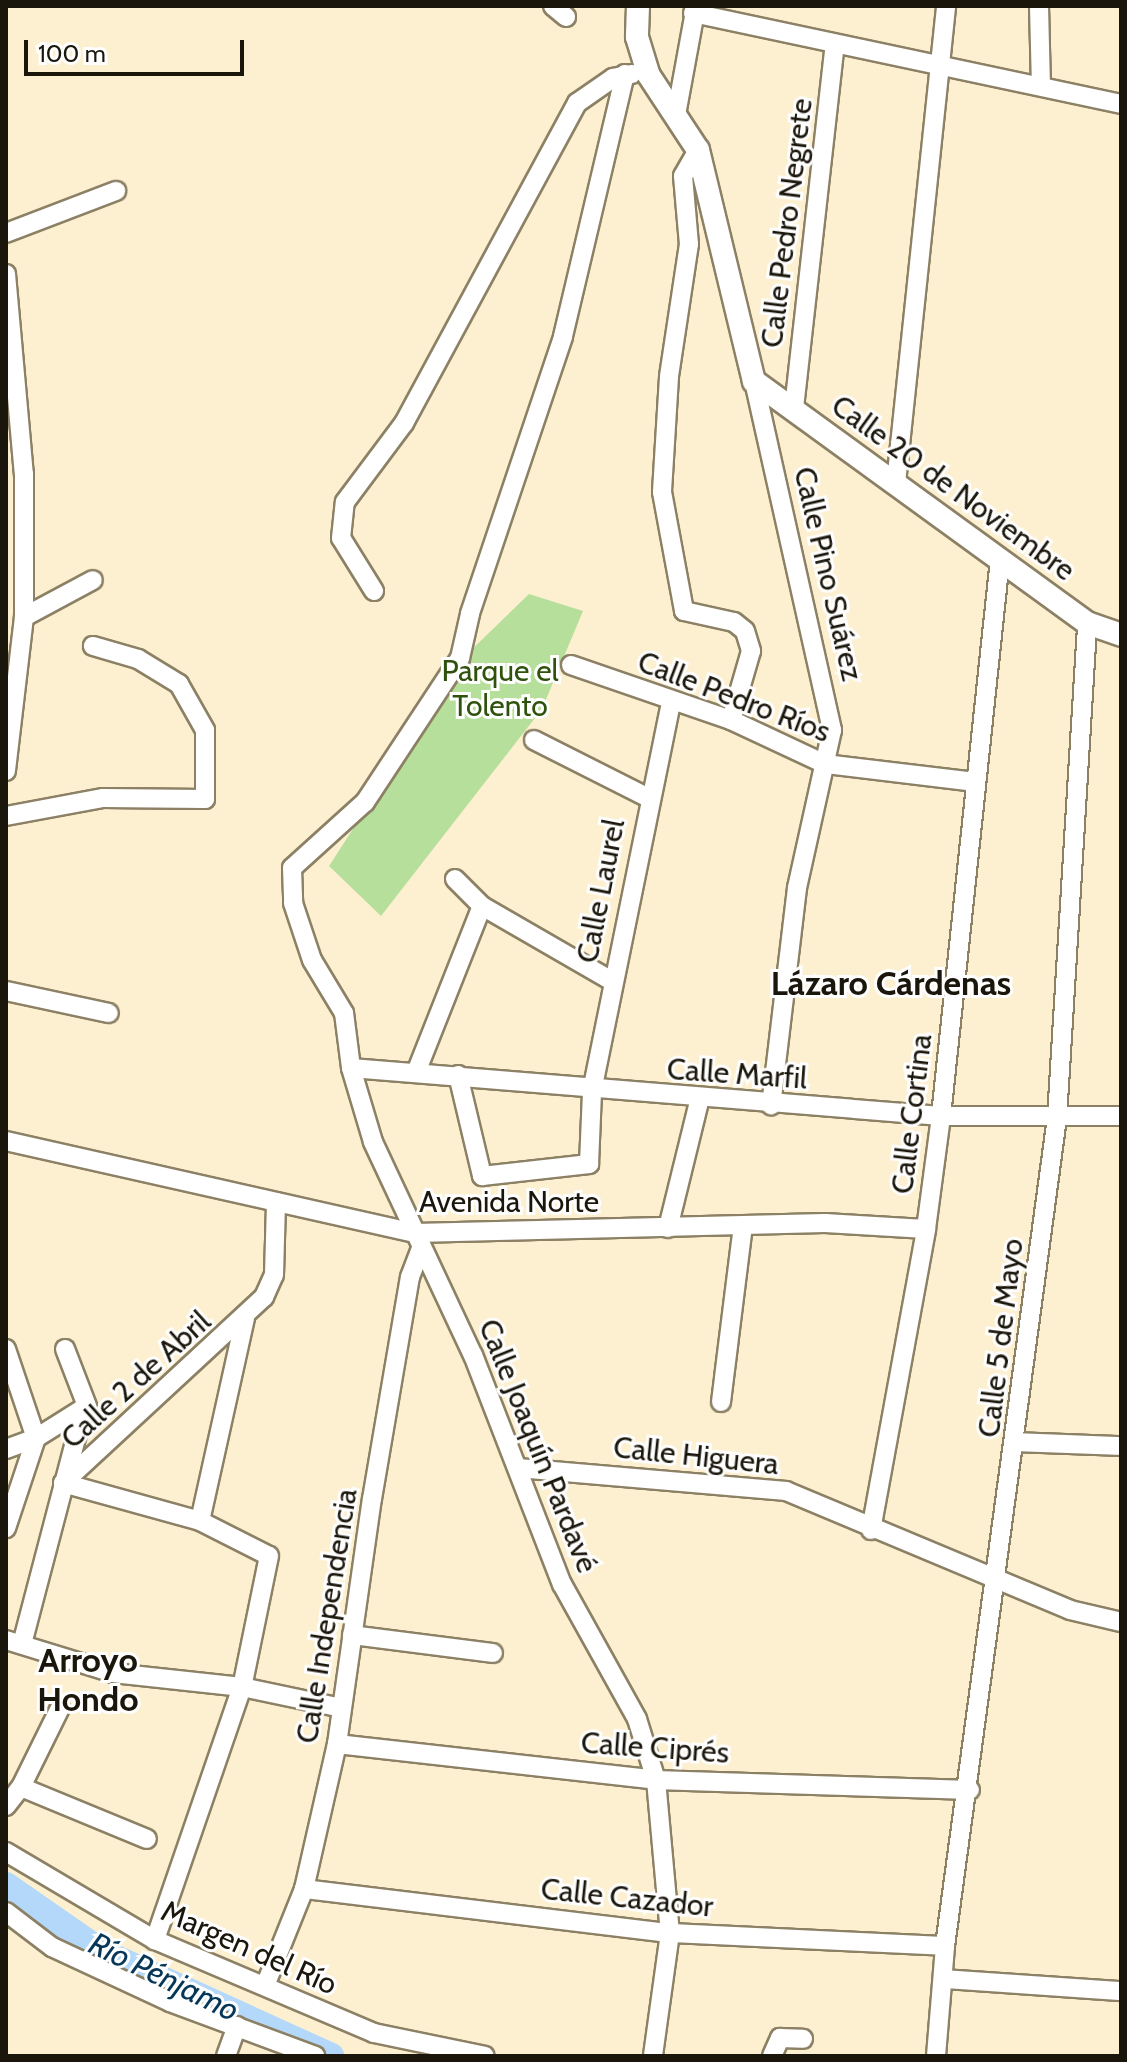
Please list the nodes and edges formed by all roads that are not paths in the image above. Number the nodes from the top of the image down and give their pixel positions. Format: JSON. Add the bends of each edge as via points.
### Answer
{"nodes":[{"id":1,"x":638,"y":6,"type":"edge"},
{"id":2,"x":946,"y":6,"type":"edge"},
{"id":3,"x":1039,"y":6,"type":"edge"},
{"id":4,"x":695,"y":10,"type":"edge"},
{"id":5,"x":835,"y":44,"type":"junction"},
{"id":6,"x":936,"y":66,"type":"junction"},
{"id":7,"x":625,"y":74,"type":"junction"},
{"id":8,"x":648,"y":74,"type":"junction"},
{"id":9,"x":1041,"y":86,"type":"junction"},
{"id":10,"x":1121,"y":104,"type":"edge"},
{"id":11,"x":676,"y":115,"type":"junction"},
{"id":12,"x":698,"y":150,"type":"junction"},
{"id":13,"x":116,"y":191,"type":"dead end"},
{"id":14,"x":6,"y":233,"type":"edge"},
{"id":15,"x":6,"y":274,"type":"edge"},
{"id":16,"x":9,"y":325,"type":"edge"},
{"id":17,"x":754,"y":381,"type":"junction"},
{"id":18,"x":794,"y":408,"type":"junction"},
{"id":19,"x":15,"y":472,"type":"edge"},
{"id":20,"x":896,"y":483,"type":"junction"},
{"id":21,"x":1000,"y":559,"type":"junction"},
{"id":22,"x":93,"y":580,"type":"dead end"},
{"id":23,"x":374,"y":591,"type":"dead end"},
{"id":24,"x":1087,"y":623,"type":"junction"},
{"id":25,"x":17,"y":624,"type":"edge"},
{"id":26,"x":1121,"y":635,"type":"edge"},
{"id":27,"x":93,"y":646,"type":"dead end"},
{"id":28,"x":571,"y":665,"type":"dead end"},
{"id":29,"x":671,"y":703,"type":"junction"},
{"id":30,"x":731,"y":720,"type":"junction"},
{"id":31,"x":534,"y":740,"type":"dead end"},
{"id":32,"x":825,"y":764,"type":"junction"},
{"id":33,"x":6,"y":771,"type":"edge"},
{"id":34,"x":975,"y":782,"type":"junction"},
{"id":35,"x":649,"y":798,"type":"junction"},
{"id":36,"x":6,"y":816,"type":"edge"},
{"id":37,"x":455,"y":879,"type":"dead end"},
{"id":38,"x":482,"y":906,"type":"junction"},
{"id":39,"x":612,"y":981,"type":"junction"},
{"id":40,"x":6,"y":991,"type":"edge"},
{"id":41,"x":109,"y":1013,"type":"dead end"},
{"id":42,"x":351,"y":1068,"type":"junction"},
{"id":43,"x":417,"y":1070,"type":"junction"},
{"id":44,"x":458,"y":1075,"type":"junction"},
{"id":45,"x":592,"y":1091,"type":"junction"},
{"id":46,"x":700,"y":1098,"type":"junction"},
{"id":47,"x":771,"y":1105,"type":"junction"},
{"id":48,"x":941,"y":1116,"type":"junction"},
{"id":49,"x":1121,"y":1116,"type":"edge"},
{"id":50,"x":1057,"y":1118,"type":"junction"},
{"id":51,"x":6,"y":1141,"type":"edge"},
{"id":52,"x":276,"y":1202,"type":"junction"},
{"id":53,"x":743,"y":1226,"type":"junction"},
{"id":54,"x":668,"y":1228,"type":"junction"},
{"id":55,"x":926,"y":1229,"type":"junction"},
{"id":56,"x":418,"y":1240,"type":"junction"},
{"id":57,"x":245,"y":1318,"type":"junction"},
{"id":58,"x":6,"y":1349,"type":"edge"},
{"id":59,"x":65,"y":1349,"type":"dead end"},
{"id":60,"x":721,"y":1402,"type":"dead end"},
{"id":61,"x":85,"y":1409,"type":"junction"},
{"id":62,"x":36,"y":1438,"type":"junction"},
{"id":63,"x":1016,"y":1442,"type":"junction"},
{"id":64,"x":1121,"y":1446,"type":"edge"},
{"id":65,"x":6,"y":1449,"type":"edge"},
{"id":66,"x":518,"y":1468,"type":"junction"},
{"id":67,"x":63,"y":1483,"type":"junction"},
{"id":68,"x":200,"y":1521,"type":"junction"},
{"id":69,"x":6,"y":1528,"type":"edge"},
{"id":70,"x":871,"y":1530,"type":"junction"},
{"id":71,"x":997,"y":1578,"type":"junction"},
{"id":72,"x":1121,"y":1622,"type":"edge"},
{"id":73,"x":352,"y":1635,"type":"junction"},
{"id":74,"x":14,"y":1642,"type":"edge"},
{"id":75,"x":493,"y":1653,"type":"dead end"},
{"id":76,"x":242,"y":1687,"type":"junction"},
{"id":77,"x":60,"y":1708,"type":"dead end"},
{"id":78,"x":342,"y":1708,"type":"junction"},
{"id":79,"x":337,"y":1744,"type":"junction"},
{"id":80,"x":656,"y":1780,"type":"junction"},
{"id":81,"x":21,"y":1787,"type":"junction"},
{"id":82,"x":970,"y":1790,"type":"junction"},
{"id":83,"x":6,"y":1806,"type":"edge"},
{"id":84,"x":147,"y":1839,"type":"dead end"},
{"id":85,"x":6,"y":1852,"type":"edge"},
{"id":86,"x":304,"y":1889,"type":"junction"},
{"id":87,"x":6,"y":1912,"type":"edge"},
{"id":88,"x":670,"y":1933,"type":"junction"},
{"id":89,"x":155,"y":1940,"type":"junction"},
{"id":90,"x":945,"y":1946,"type":"junction"},
{"id":91,"x":944,"y":1979,"type":"junction"},
{"id":92,"x":265,"y":1986,"type":"junction"},
{"id":93,"x":1121,"y":1991,"type":"edge"},
{"id":94,"x":237,"y":2026,"type":"junction"},
{"id":95,"x":803,"y":2039,"type":"dead end"},
{"id":96,"x":226,"y":2056,"type":"edge"},
{"id":97,"x":315,"y":2056,"type":"edge"},
{"id":98,"x":485,"y":2056,"type":"edge"},
{"id":99,"x":653,"y":2056,"type":"edge"},
{"id":100,"x":772,"y":2056,"type":"edge"},
{"id":101,"x":936,"y":2056,"type":"edge"}],
"edges":[{"from":1,"to":8,"type":"street","name":"Calle Pino Suárez","via":[[637,37]]},
{"from":2,"to":6,"type":"street"},
{"from":3,"to":9,"type":"street"},
{"from":4,"to":5,"type":"street"},
{"from":4,"to":11,"type":"street"},
{"from":5,"to":6,"type":"street"},
{"from":5,"to":18,"type":"street","name":"Calle Pedro Negrete"},
{"from":6,"to":9,"type":"street"},
{"from":6,"to":20,"type":"street"},
{"from":7,"to":8,"type":"street"},
{"from":7,"to":23,"type":"street","via":[[577,103],[404,423],[345,502],[341,538]]},
{"from":7,"to":42,"type":"street","name":"Calle Joaquín Pardavé","via":[[563,337],[460,658],[365,802],[292,868],[293,903],[312,960],[344,1013]]},
{"from":8,"to":11,"type":"street","name":"Calle Pino Suárez"},
{"from":9,"to":10,"type":"street"},
{"from":11,"to":12,"type":"street","name":"Calle Pino Suárez"},
{"from":12,"to":17,"type":"street","name":"Calle Pino Suárez"},
{"from":12,"to":30,"type":"street","via":[[683,176],[689,244],[669,377],[662,492],[684,611],[734,622],[745,631],[751,651]]},
{"from":13,"to":14,"type":"street"},
{"from":15,"to":16,"type":"street"},
{"from":16,"to":19,"type":"street"},
{"from":17,"to":18,"type":"street","name":"Calle 20 de Noviembre"},
{"from":17,"to":32,"type":"street","name":"Calle Pino Suárez","via":[[832,730]]},
{"from":18,"to":20,"type":"street","name":"Calle 20 de Noviembre"},
{"from":19,"to":25,"type":"street"},
{"from":20,"to":21,"type":"street","name":"Calle 20 de Noviembre"},
{"from":21,"to":24,"type":"street","name":"Calle 20 de Noviembre"},
{"from":21,"to":34,"type":"street","name":"Calle Cortina"},
{"from":22,"to":25,"type":"street"},
{"from":24,"to":26,"type":"street","name":"Calle 20 de Noviembre"},
{"from":24,"to":50,"type":"street","name":"Calle 5 de Mayo"},
{"from":25,"to":33,"type":"street"},
{"from":27,"to":36,"type":"street","via":[[138,659],[179,684],[205,730],[205,799],[103,798]]},
{"from":28,"to":29,"type":"street","name":"Calle Pedro Ríos"},
{"from":29,"to":30,"type":"street","name":"Calle Pedro Ríos"},
{"from":29,"to":35,"type":"street","name":"Calle Laurel"},
{"from":30,"to":32,"type":"street","name":"Calle Pedro Ríos"},
{"from":31,"to":35,"type":"street"},
{"from":32,"to":34,"type":"street","name":"Calle Pedro Ríos"},
{"from":32,"to":47,"type":"street","name":"Calle Pino Suárez","via":[[797,888]]},
{"from":34,"to":48,"type":"street","name":"Calle Cortina"},
{"from":35,"to":39,"type":"street","name":"Calle Laurel"},
{"from":37,"to":38,"type":"street"},
{"from":38,"to":39,"type":"street"},
{"from":38,"to":43,"type":"street"},
{"from":39,"to":45,"type":"street","name":"Calle Laurel"},
{"from":40,"to":41,"type":"street"},
{"from":42,"to":43,"type":"street","name":"Calle Marfil"},
{"from":42,"to":56,"type":"street","name":"Calle Joaquín Pardavé","via":[[373,1142]]},
{"from":43,"to":44,"type":"street","name":"Calle Marfil"},
{"from":44,"to":45,"type":"street","name":"Calle Marfil"},
{"from":44,"to":45,"type":"street","name":"Calle Laurel","via":[[478,1170],[492,1178],[589,1164]]},
{"from":45,"to":46,"type":"street","name":"Calle Marfil"},
{"from":46,"to":47,"type":"street","name":"Calle Marfil"},
{"from":46,"to":54,"type":"street"},
{"from":47,"to":48,"type":"street","name":"Calle Marfil"},
{"from":48,"to":50,"type":"street","name":"Calle Marfil"},
{"from":48,"to":55,"type":"street","name":"Calle Cortina"},
{"from":49,"to":50,"type":"street","name":"Calle Marfil"},
{"from":50,"to":63,"type":"street","name":"Calle 5 de Mayo"},
{"from":51,"to":52,"type":"street","name":"Avenida Norte"},
{"from":52,"to":56,"type":"street","name":"Avenida Norte"},
{"from":52,"to":57,"type":"street","via":[[274,1275]]},
{"from":53,"to":54,"type":"street","name":"Avenida Norte"},
{"from":53,"to":55,"type":"street","name":"Avenida Norte","via":[[825,1223]]},
{"from":53,"to":60,"type":"street"},
{"from":54,"to":56,"type":"street","name":"Avenida Norte"},
{"from":55,"to":70,"type":"street","name":"Calle Cortina"},
{"from":56,"to":66,"type":"street","name":"Calle Joaquín Pardavé","via":[[473,1355]]},
{"from":56,"to":73,"type":"street","name":"Calle Independencia"},
{"from":57,"to":67,"type":"street","name":"Calle 2 de Abril"},
{"from":57,"to":68,"type":"street"},
{"from":58,"to":62,"type":"street"},
{"from":59,"to":61,"type":"street"},
{"from":61,"to":62,"type":"street"},
{"from":61,"to":67,"type":"street","name":"Calle 2 de Abril"},
{"from":62,"to":65,"type":"street"},
{"from":62,"to":69,"type":"street"},
{"from":63,"to":64,"type":"street"},
{"from":63,"to":71,"type":"street","name":"Calle 5 de Mayo"},
{"from":66,"to":70,"type":"street","name":"Calle Higuera","via":[[786,1491]]},
{"from":66,"to":80,"type":"street","name":"Calle Joaquín Pardavé","via":[[562,1584],[637,1719]]},
{"from":67,"to":68,"type":"street"},
{"from":67,"to":74,"type":"street","name":"Calle 2 de Abril"},
{"from":68,"to":76,"type":"street","via":[[269,1556]]},
{"from":70,"to":71,"type":"street","name":"Calle Higuera"},
{"from":71,"to":72,"type":"street","name":"Calle Higuera","via":[[1070,1610]]},
{"from":71,"to":82,"type":"street","name":"Calle 5 de Mayo"},
{"from":73,"to":75,"type":"street"},
{"from":73,"to":78,"type":"street","name":"Calle Independencia"},
{"from":74,"to":76,"type":"street","via":[[113,1673]]},
{"from":76,"to":78,"type":"street"},
{"from":76,"to":89,"type":"street"},
{"from":77,"to":81,"type":"street"},
{"from":78,"to":79,"type":"street","name":"Calle Independencia"},
{"from":79,"to":80,"type":"street","name":"Calle Ciprés"},
{"from":79,"to":86,"type":"street","name":"Calle Independencia"},
{"from":80,"to":82,"type":"street","name":"Calle Ciprés"},
{"from":80,"to":88,"type":"street","name":"Calle Joaquín Pardavé"},
{"from":81,"to":83,"type":"street"},
{"from":81,"to":84,"type":"street"},
{"from":82,"to":90,"type":"street","name":"Calle 5 de Mayo"},
{"from":85,"to":89,"type":"street","name":"Margen del Río"},
{"from":86,"to":88,"type":"street","name":"Calle Cazador"},
{"from":86,"to":92,"type":"street","name":"Calle Independencia"},
{"from":87,"to":94,"type":"street","via":[[52,1947],[170,2002]]},
{"from":88,"to":90,"type":"street","name":"Calle Cazador"},
{"from":88,"to":99,"type":"street","name":"Calle Joaquín Pardavé"},
{"from":89,"to":92,"type":"street","name":"Margen del Río"},
{"from":90,"to":91,"type":"street","name":"Calle 5 de Mayo"},
{"from":91,"to":93,"type":"street"},
{"from":91,"to":101,"type":"street","name":"Calle 5 de Mayo"},
{"from":92,"to":98,"type":"street","name":"Margen del Río","via":[[374,2033]]},
{"from":94,"to":96,"type":"street"},
{"from":94,"to":97,"type":"street"},
{"from":95,"to":100,"type":"street","via":[[780,2038]]}]}
